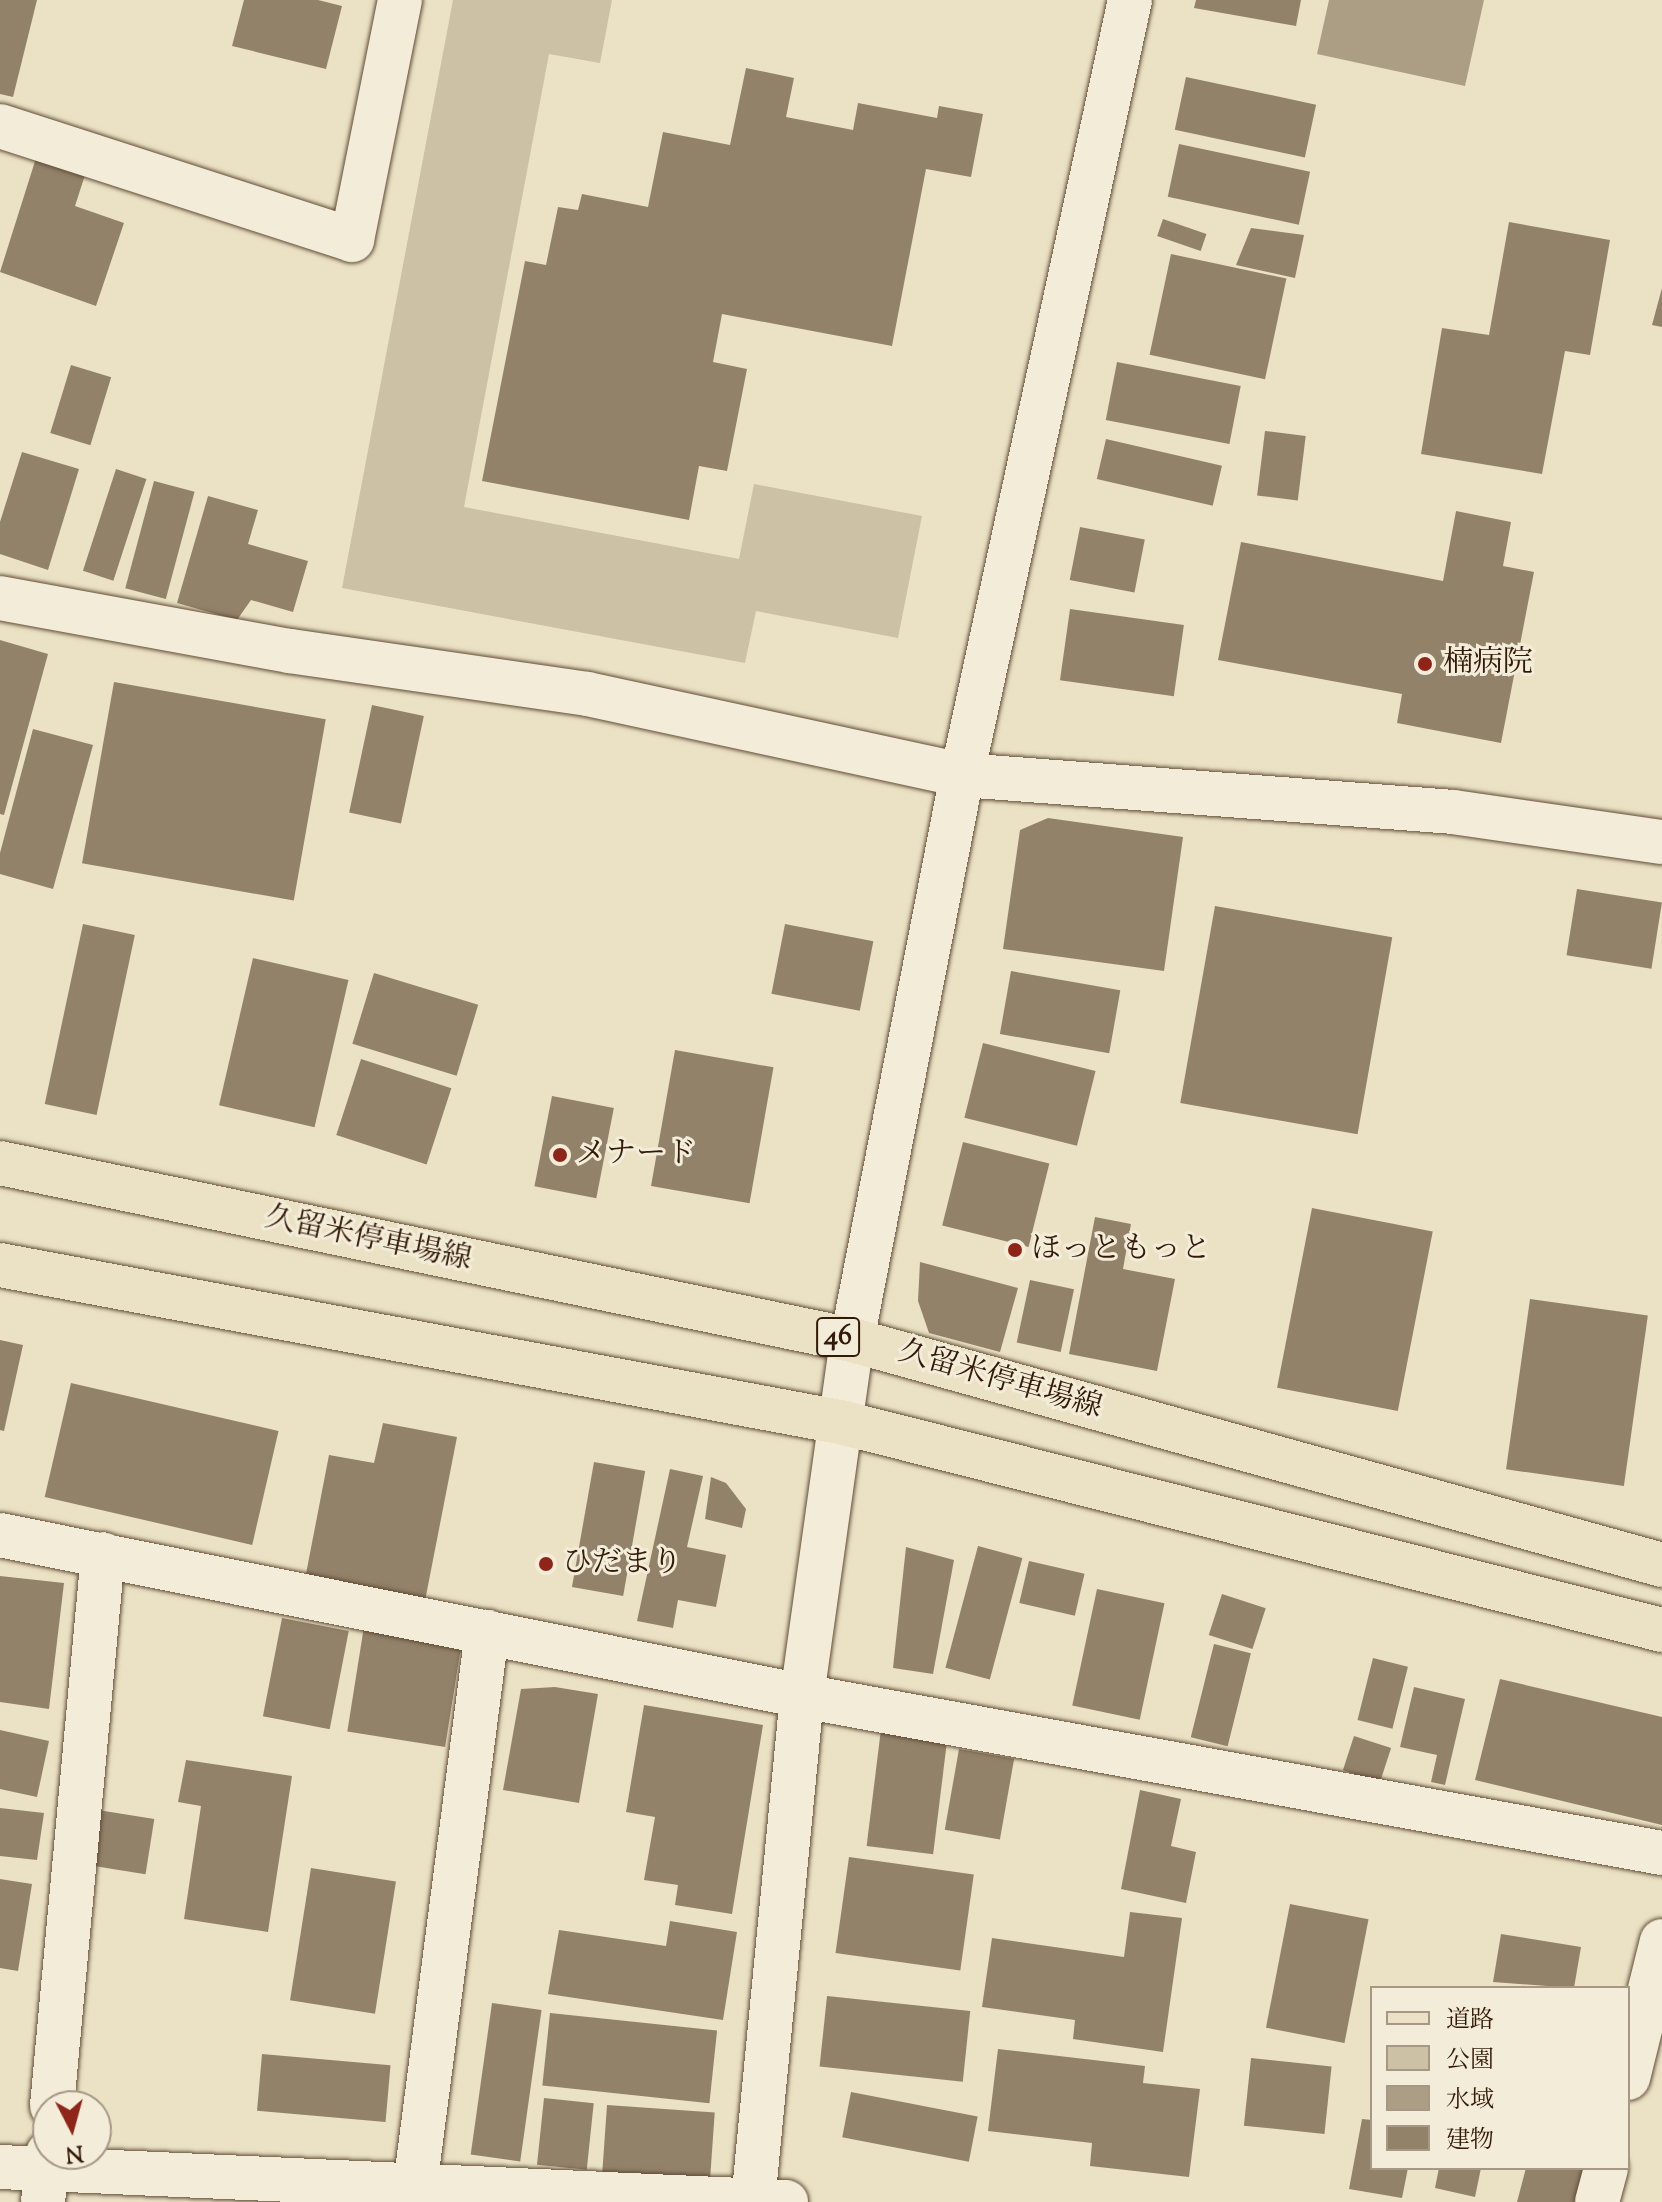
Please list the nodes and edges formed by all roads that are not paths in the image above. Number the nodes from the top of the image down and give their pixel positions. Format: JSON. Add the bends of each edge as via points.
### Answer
{"nodes":[{"id":1,"x":400,"y":0,"type":"edge"},
{"id":2,"x":1130,"y":0,"type":"edge"},
{"id":3,"x":0,"y":126,"type":"edge"},
{"id":4,"x":0,"y":598,"type":"edge"},
{"id":5,"x":962,"y":775,"type":"junction"},
{"id":6,"x":1662,"y":842,"type":"edge"},
{"id":7,"x":0,"y":1163,"type":"edge"},
{"id":8,"x":0,"y":1265,"type":"edge"},
{"id":9,"x":852,"y":1340,"type":"junction"},
{"id":10,"x":840,"y":1422,"type":"junction"},
{"id":11,"x":0,"y":1535,"type":"edge"},
{"id":12,"x":103,"y":1554,"type":"junction"},
{"id":13,"x":1662,"y":1565,"type":"edge"},
{"id":14,"x":1662,"y":1630,"type":"edge"},
{"id":15,"x":487,"y":1632,"type":"junction"},
{"id":16,"x":802,"y":1696,"type":"junction"},
{"id":17,"x":1662,"y":1853,"type":"edge"},
{"id":18,"x":1662,"y":1941,"type":"edge"},
{"id":19,"x":1630,"y":2070,"type":"edge"},
{"id":20,"x":53,"y":2090,"type":"edge"},
{"id":21,"x":0,"y":2167,"type":"edge"},
{"id":22,"x":1605,"y":2170,"type":"edge"},
{"id":23,"x":46,"y":2175,"type":"edge"},
{"id":24,"x":414,"y":2194,"type":"edge"},
{"id":25,"x":764,"y":2201,"type":"edge"},
{"id":26,"x":1597,"y":2202,"type":"edge"}],
"edges":[{"from":1,"to":3,"type":"street","via":[[352,240]]},
{"from":2,"to":5,"type":"street"},
{"from":4,"to":5,"type":"street","via":[[290,651],[587,694]]},
{"from":5,"to":6,"type":"street","via":[[1453,812]]},
{"from":5,"to":9,"type":"street"},
{"from":7,"to":9,"type":"main road","name":"久留米停車場線","number":"46"},
{"from":8,"to":10,"type":"main road"},
{"from":9,"to":10,"type":"street"},
{"from":9,"to":13,"type":"main road","name":"久留米停車場線","number":"46"},
{"from":10,"to":14,"type":"main road"},
{"from":10,"to":16,"type":"street"},
{"from":11,"to":12,"type":"street"},
{"from":12,"to":15,"type":"street"},
{"from":12,"to":20,"type":"street"},
{"from":15,"to":16,"type":"street"},
{"from":15,"to":24,"type":"street"},
{"from":16,"to":17,"type":"street"},
{"from":16,"to":25,"type":"street"},
{"from":18,"to":19,"type":"street"},
{"from":21,"to":23,"type":"street"},
{"from":22,"to":26,"type":"street"},
{"from":23,"to":24,"type":"street"},
{"from":24,"to":25,"type":"street"}]}
